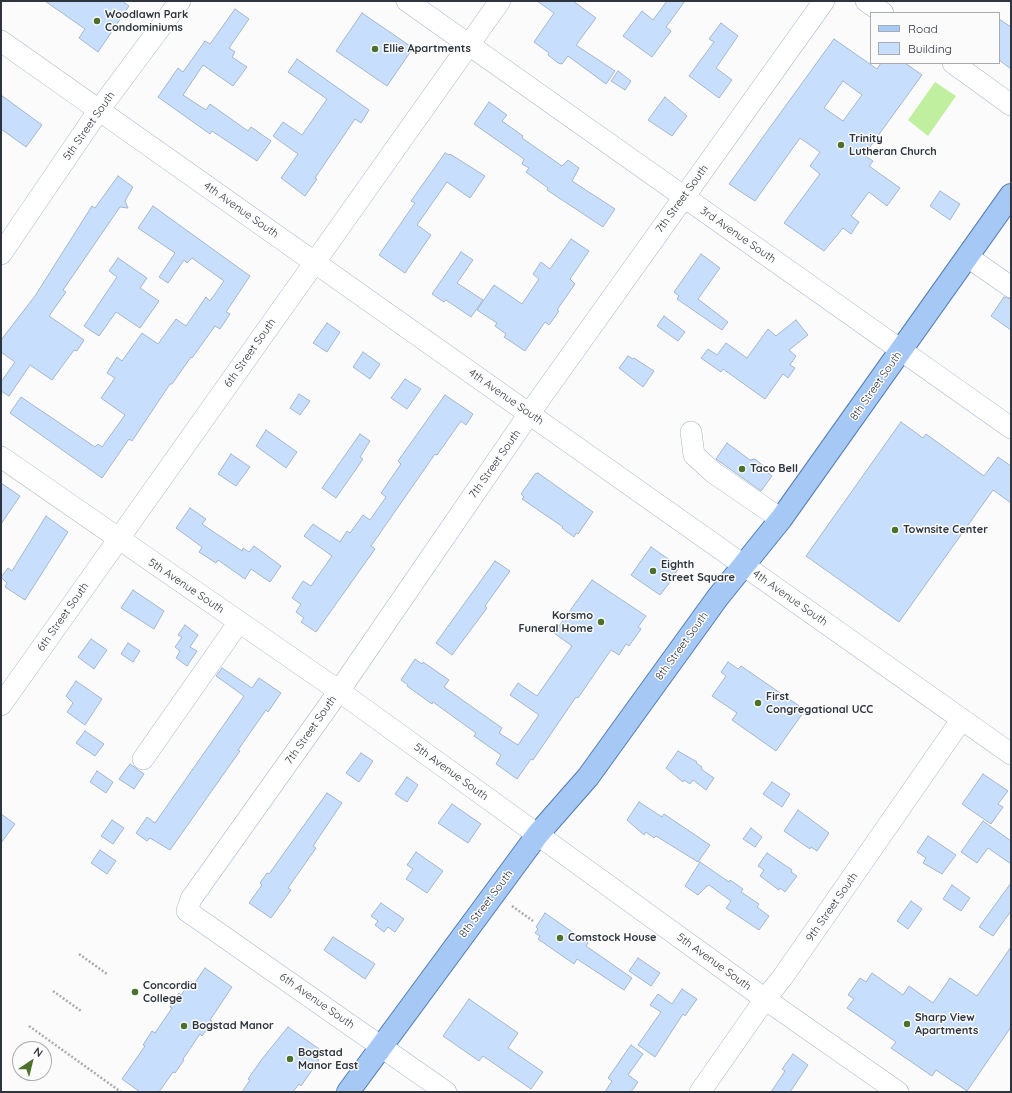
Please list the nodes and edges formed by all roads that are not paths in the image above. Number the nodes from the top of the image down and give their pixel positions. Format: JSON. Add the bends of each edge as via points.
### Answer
{"nodes":[{"id":1,"x":180,"y":1,"type":"edge"},
{"id":2,"x":407,"y":1,"type":"edge"},
{"id":3,"x":500,"y":1,"type":"edge"},
{"id":4,"x":824,"y":1,"type":"edge"},
{"id":5,"x":866,"y":1,"type":"edge"},
{"id":6,"x":882,"y":12,"type":"edge"},
{"id":7,"x":1,"y":41,"type":"edge"},
{"id":8,"x":469,"y":45,"type":"junction"},
{"id":9,"x":954,"y":64,"type":"edge"},
{"id":10,"x":1011,"y":105,"type":"edge"},
{"id":11,"x":99,"y":110,"type":"junction"},
{"id":12,"x":1011,"y":195,"type":"edge"},
{"id":13,"x":684,"y":197,"type":"junction"},
{"id":14,"x":1,"y":254,"type":"edge"},
{"id":15,"x":968,"y":257,"type":"junction"},
{"id":16,"x":314,"y":262,"type":"junction"},
{"id":17,"x":1011,"y":287,"type":"edge"},
{"id":18,"x":901,"y":350,"type":"junction"},
{"id":19,"x":529,"y":414,"type":"junction"},
{"id":20,"x":1011,"y":428,"type":"edge"},
{"id":21,"x":691,"y":432,"type":"dead end"},
{"id":22,"x":1,"y":457,"type":"edge"},
{"id":23,"x":781,"y":519,"type":"junction"},
{"id":24,"x":118,"y":540,"type":"junction"},
{"id":25,"x":743,"y":565,"type":"junction"},
{"id":26,"x":239,"y":622,"type":"junction"},
{"id":27,"x":338,"y":691,"type":"junction"},
{"id":28,"x":1,"y":704,"type":"edge"},
{"id":29,"x":962,"y":719,"type":"junction"},
{"id":30,"x":1011,"y":754,"type":"edge"},
{"id":31,"x":143,"y":759,"type":"dead end"},
{"id":32,"x":538,"y":834,"type":"junction"},
{"id":33,"x":187,"y":910,"type":"joint"},
{"id":34,"x":765,"y":999,"type":"junction"},
{"id":35,"x":380,"y":1046,"type":"junction"},
{"id":36,"x":348,"y":1092,"type":"edge"},
{"id":37,"x":446,"y":1092,"type":"edge"},
{"id":38,"x":700,"y":1092,"type":"edge"},
{"id":39,"x":898,"y":1092,"type":"edge"}],
"edges":[{"from":1,"to":11,"type":"street","name":"5th Street South"},
{"from":2,"to":8,"type":"street","name":"3rd Avenue South"},
{"from":3,"to":8,"type":"street","name":"6th Street South"},
{"from":4,"to":13,"type":"street","name":"7th Street South"},
{"from":5,"to":6,"type":"street"},
{"from":7,"to":11,"type":"street","name":"4th Avenue South"},
{"from":8,"to":13,"type":"street","name":"3rd Avenue South"},
{"from":8,"to":16,"type":"street","name":"6th Street South"},
{"from":9,"to":10,"type":"street"},
{"from":11,"to":14,"type":"street","name":"5th Street South"},
{"from":11,"to":16,"type":"street","name":"4th Avenue South"},
{"from":12,"to":15,"type":"main road","name":"8th Street South"},
{"from":13,"to":18,"type":"street","name":"3rd Avenue South"},
{"from":13,"to":19,"type":"street","name":"7th Street South"},
{"from":15,"to":17,"type":"street"},
{"from":15,"to":18,"type":"main road","name":"8th Street South"},
{"from":16,"to":19,"type":"street","name":"4th Avenue South"},
{"from":16,"to":24,"type":"street","name":"6th Street South"},
{"from":18,"to":20,"type":"street","name":"3rd Avenue South"},
{"from":18,"to":23,"type":"main road","name":"8th Street South"},
{"from":19,"to":25,"type":"street","name":"4th Avenue South"},
{"from":19,"to":27,"type":"street","name":"7th Street South"},
{"from":21,"to":23,"type":"street","via":[[694,455],[714,473]]},
{"from":22,"to":24,"type":"street","name":"5th Avenue South"},
{"from":23,"to":25,"type":"main road","name":"8th Street South"},
{"from":24,"to":26,"type":"street","name":"5th Avenue South"},
{"from":24,"to":28,"type":"street","name":"6th Street South"},
{"from":25,"to":29,"type":"street","name":"4th Avenue South"},
{"from":25,"to":32,"type":"main road","name":"8th Street South","via":[[588,777]]},
{"from":26,"to":27,"type":"street","name":"5th Avenue South"},
{"from":26,"to":31,"type":"street"},
{"from":27,"to":32,"type":"street","name":"5th Avenue South"},
{"from":27,"to":33,"type":"street","name":"7th Street South","via":[[191,899]]},
{"from":29,"to":30,"type":"street","name":"4th Avenue South"},
{"from":29,"to":34,"type":"street","name":"9th Street South"},
{"from":32,"to":34,"type":"street","name":"5th Avenue South"},
{"from":32,"to":35,"type":"main road","name":"8th Street South"},
{"from":33,"to":35,"type":"street","name":"6th Avenue South"},
{"from":34,"to":38,"type":"street","name":"9th Street South"},
{"from":34,"to":39,"type":"street","name":"5th Avenue South"},
{"from":35,"to":36,"type":"main road","name":"8th Street South"},
{"from":35,"to":37,"type":"street","name":"6th Avenue South"}]}
